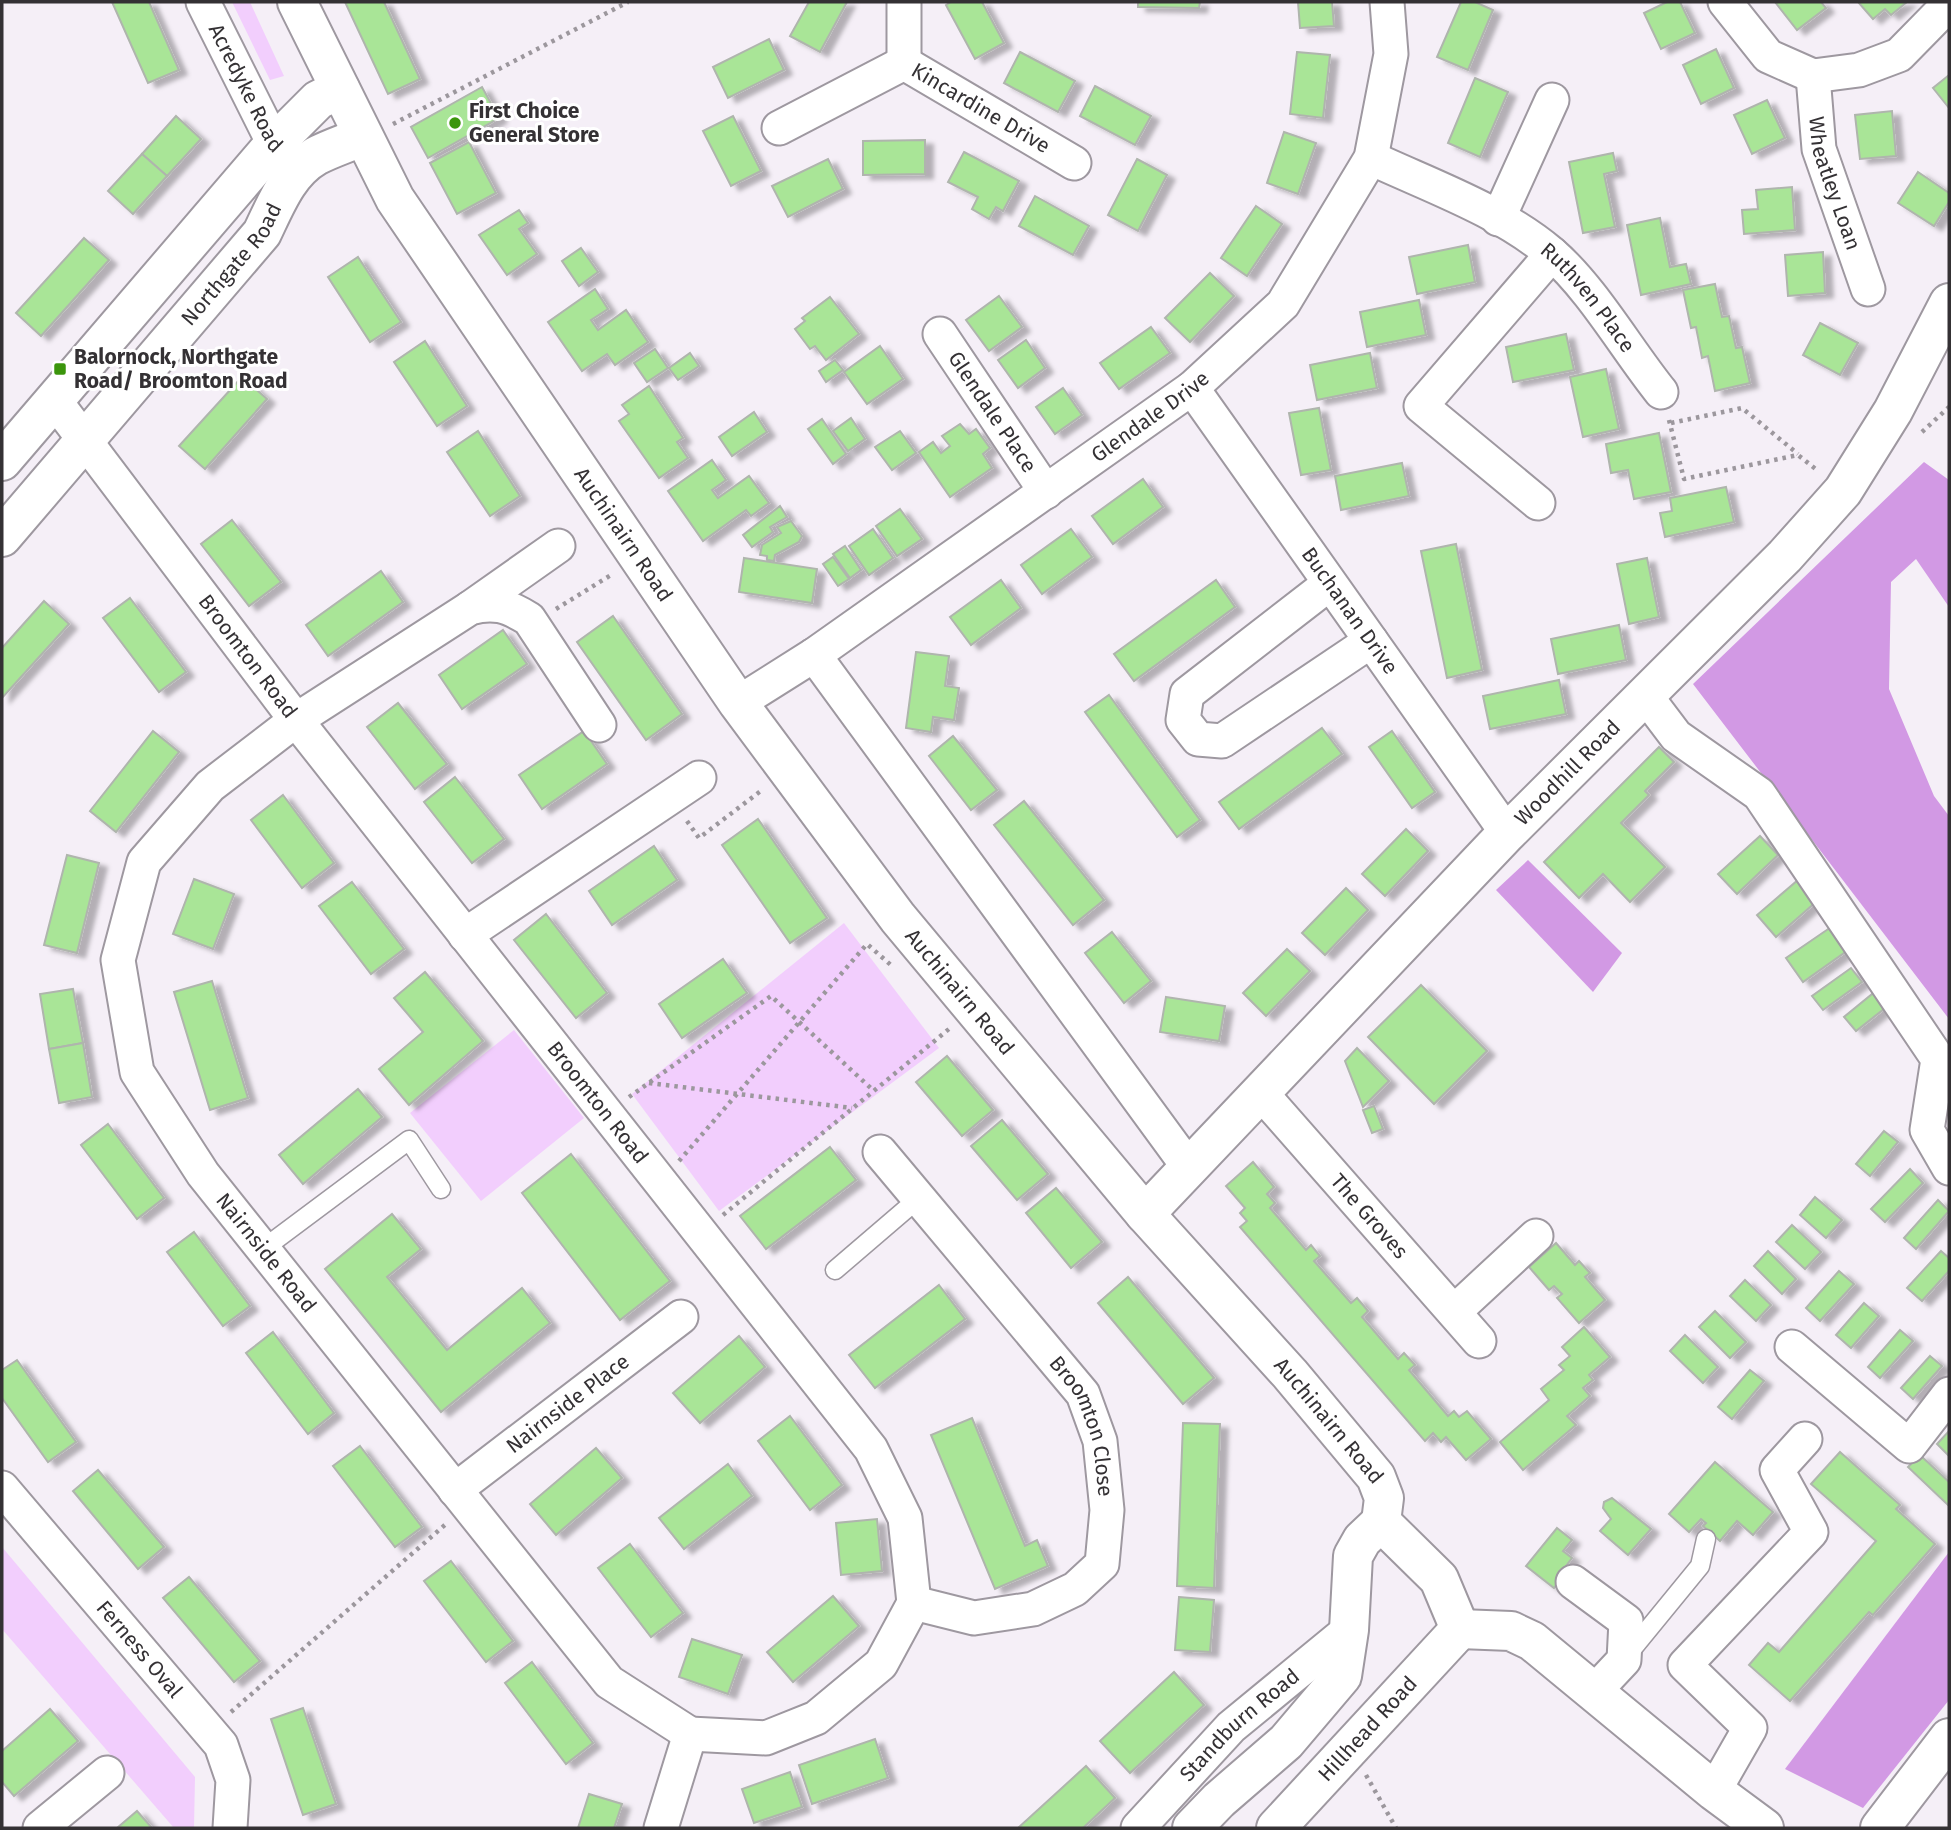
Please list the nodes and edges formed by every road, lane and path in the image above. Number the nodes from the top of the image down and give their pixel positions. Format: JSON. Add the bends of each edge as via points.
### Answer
{"nodes":[{"id":1,"x":202,"y":2,"type":"edge"},
{"id":2,"x":297,"y":2,"type":"edge"},
{"id":3,"x":628,"y":2,"type":"edge"},
{"id":4,"x":904,"y":2,"type":"edge"},
{"id":5,"x":1387,"y":2,"type":"edge"},
{"id":6,"x":1725,"y":2,"type":"edge"},
{"id":7,"x":1949,"y":4,"type":"edge"},
{"id":8,"x":904,"y":62,"type":"junction"},
{"id":9,"x":1813,"y":76,"type":"junction"},
{"id":10,"x":340,"y":89,"type":"junction"},
{"id":11,"x":1552,"y":100,"type":"dead end"},
{"id":12,"x":779,"y":128,"type":"dead end"},
{"id":13,"x":363,"y":136,"type":"junction"},
{"id":14,"x":286,"y":156,"type":"junction"},
{"id":15,"x":1371,"y":159,"type":"junction"},
{"id":16,"x":1074,"y":163,"type":"dead end"},
{"id":17,"x":1498,"y":219,"type":"junction"},
{"id":18,"x":1552,"y":254,"type":"junction"},
{"id":19,"x":1868,"y":289,"type":"dead end"},
{"id":20,"x":1949,"y":303,"type":"edge"},
{"id":21,"x":940,"y":334,"type":"dead end"},
{"id":22,"x":1192,"y":388,"type":"junction"},
{"id":23,"x":55,"y":401,"type":"junction"},
{"id":24,"x":1666,"y":408,"type":"junction"},
{"id":25,"x":83,"y":441,"type":"junction"},
{"id":26,"x":1798,"y":455,"type":"junction"},
{"id":27,"x":2,"y":461,"type":"edge"},
{"id":28,"x":1843,"y":491,"type":"junction"},
{"id":29,"x":1046,"y":492,"type":"junction"},
{"id":30,"x":1538,"y":503,"type":"dead end"},
{"id":31,"x":2,"y":537,"type":"edge"},
{"id":32,"x":558,"y":545,"type":"dead end"},
{"id":33,"x":646,"y":569,"type":"junction"},
{"id":34,"x":1329,"y":584,"type":"junction"},
{"id":35,"x":470,"y":608,"type":"junction"},
{"id":36,"x":532,"y":625,"type":"junction"},
{"id":37,"x":1371,"y":640,"type":"junction"},
{"id":38,"x":814,"y":654,"type":"junction"},
{"id":39,"x":1645,"y":695,"type":"junction"},
{"id":40,"x":738,"y":703,"type":"junction"},
{"id":41,"x":296,"y":720,"type":"junction"},
{"id":42,"x":599,"y":725,"type":"dead end"},
{"id":43,"x":788,"y":770,"type":"junction"},
{"id":44,"x":699,"y":778,"type":"dead end"},
{"id":45,"x":671,"y":797,"type":"junction"},
{"id":46,"x":1507,"y":833,"type":"junction"},
{"id":47,"x":465,"y":935,"type":"junction"},
{"id":48,"x":927,"y":953,"type":"junction"},
{"id":49,"x":974,"y":1008,"type":"junction"},
{"id":50,"x":799,"y":1022,"type":"junction"},
{"id":51,"x":648,"y":1083,"type":"junction"},
{"id":52,"x":874,"y":1091,"type":"junction"},
{"id":53,"x":737,"y":1093,"type":"junction"},
{"id":54,"x":1261,"y":1093,"type":"junction"},
{"id":55,"x":853,"y":1108,"type":"junction"},
{"id":56,"x":606,"y":1113,"type":"junction"},
{"id":57,"x":880,"y":1152,"type":"dead end"},
{"id":58,"x":1949,"y":1168,"type":"edge"},
{"id":59,"x":1191,"y":1169,"type":"junction"},
{"id":60,"x":660,"y":1182,"type":"junction"},
{"id":61,"x":440,"y":1189,"type":"dead end"},
{"id":62,"x":919,"y":1198,"type":"junction"},
{"id":63,"x":1145,"y":1214,"type":"junction"},
{"id":64,"x":701,"y":1233,"type":"junction"},
{"id":65,"x":1536,"y":1236,"type":"dead end"},
{"id":66,"x":263,"y":1249,"type":"junction"},
{"id":67,"x":835,"y":1270,"type":"dead end"},
{"id":68,"x":1454,"y":1312,"type":"junction"},
{"id":69,"x":681,"y":1317,"type":"dead end"},
{"id":70,"x":1479,"y":1341,"type":"dead end"},
{"id":71,"x":1792,"y":1347,"type":"dead end"},
{"id":72,"x":1949,"y":1394,"type":"edge"},
{"id":73,"x":1805,"y":1439,"type":"dead end"},
{"id":74,"x":2,"y":1488,"type":"edge"},
{"id":75,"x":461,"y":1497,"type":"junction"},
{"id":76,"x":1381,"y":1522,"type":"junction"},
{"id":77,"x":1706,"y":1539,"type":"dead end"},
{"id":78,"x":1573,"y":1582,"type":"dead end"},
{"id":79,"x":914,"y":1603,"type":"junction"},
{"id":80,"x":1460,"y":1629,"type":"junction"},
{"id":81,"x":1349,"y":1630,"type":"junction"},
{"id":82,"x":1623,"y":1660,"type":"junction"},
{"id":83,"x":1594,"y":1692,"type":"junction"},
{"id":84,"x":209,"y":1730,"type":"junction"},
{"id":85,"x":690,"y":1734,"type":"junction"},
{"id":86,"x":1949,"y":1738,"type":"edge"},
{"id":87,"x":1346,"y":1755,"type":"junction"},
{"id":88,"x":107,"y":1773,"type":"dead end"},
{"id":89,"x":1714,"y":1791,"type":"junction"},
{"id":90,"x":40,"y":1828,"type":"edge"},
{"id":91,"x":230,"y":1828,"type":"edge"},
{"id":92,"x":661,"y":1828,"type":"edge"},
{"id":93,"x":1138,"y":1828,"type":"edge"},
{"id":94,"x":1192,"y":1828,"type":"edge"},
{"id":95,"x":1276,"y":1828,"type":"edge"},
{"id":96,"x":1396,"y":1828,"type":"edge"},
{"id":97,"x":1764,"y":1828,"type":"edge"},
{"id":98,"x":1880,"y":1828,"type":"edge"}],
"edges":[{"from":1,"to":14,"type":"street","name":"Acredyke Road"},
{"from":2,"to":10,"type":"street","name":"Auchinairn Road"},
{"from":3,"to":13,"type":"path","via":[[406,119]]},
{"from":4,"to":8,"type":"street","name":"Kincardine Drive"},
{"from":5,"to":15,"type":"street","name":"Glendale Drive","via":[[1391,54]]},
{"from":6,"to":9,"type":"street","via":[[1768,56]]},
{"from":7,"to":9,"type":"street","via":[[1899,55],[1859,71]]},
{"from":8,"to":12,"type":"street"},
{"from":8,"to":16,"type":"street","name":"Kincardine Drive"},
{"from":9,"to":19,"type":"street","name":"Wheatley Loan","via":[[1819,149]]},
{"from":10,"to":13,"type":"street","name":"Auchinairn Road"},
{"from":10,"to":14,"type":"street","name":"Northgate Road","via":[[318,100]]},
{"from":11,"to":17,"type":"street"},
{"from":13,"to":14,"type":"street","name":"Northgate Road","via":[[318,155]]},
{"from":13,"to":33,"type":"street","name":"Auchinairn Road","via":[[395,199]]},
{"from":14,"to":23,"type":"street","name":"Northgate Road"},
{"from":14,"to":25,"type":"street","name":"Northgate Road","via":[[282,190],[262,233]]},
{"from":15,"to":17,"type":"street","name":"Ruthven Place"},
{"from":15,"to":22,"type":"street","name":"Glendale Drive","via":[[1283,304]]},
{"from":17,"to":18,"type":"street","name":"Ruthven Place"},
{"from":18,"to":24,"type":"street","name":"Ruthven Place","via":[[1599,307]]},
{"from":18,"to":30,"type":"street","via":[[1421,406]]},
{"from":20,"to":28,"type":"street","name":"Woodhill Road","via":[[1894,411]]},
{"from":21,"to":29,"type":"street","name":"Glendale Place"},
{"from":22,"to":29,"type":"street","name":"Glendale Drive"},
{"from":22,"to":34,"type":"street","name":"Buchanan Drive"},
{"from":23,"to":25,"type":"street","name":"Broomton Road"},
{"from":23,"to":27,"type":"street","name":"Northgate Road"},
{"from":24,"to":26,"type":"path","via":[[1742,408]]},
{"from":24,"to":26,"type":"path","via":[[1684,479]]},
{"from":25,"to":31,"type":"street","name":"Northgate Road"},
{"from":25,"to":41,"type":"street","name":"Broomton Road"},
{"from":26,"to":28,"type":"path"},
{"from":28,"to":39,"type":"street","name":"Woodhill Road","via":[[1786,556]]},
{"from":29,"to":38,"type":"street","name":"Glendale Drive"},
{"from":32,"to":35,"type":"street","name":"Nairnside Road"},
{"from":33,"to":36,"type":"path","via":[[606,576]]},
{"from":33,"to":40,"type":"street","name":"Auchinairn Road"},
{"from":34,"to":37,"type":"street","name":"Buchanan Drive"},
{"from":34,"to":37,"type":"street","via":[[1187,694],[1183,720],[1198,739],[1222,741]]},
{"from":35,"to":36,"type":"street","via":[[489,603],[511,608]]},
{"from":35,"to":41,"type":"street","name":"Nairnside Road"},
{"from":36,"to":42,"type":"street"},
{"from":37,"to":46,"type":"street","name":"Buchanan Drive"},
{"from":38,"to":40,"type":"street","name":"Glendale Drive"},
{"from":38,"to":59,"type":"street"},
{"from":39,"to":46,"type":"street","name":"Woodhill Road"},
{"from":39,"to":58,"type":"street","via":[[1676,736],[1759,794],[1938,1059],[1927,1130]]},
{"from":40,"to":43,"type":"street","name":"Auchinairn Road"},
{"from":41,"to":47,"type":"street","name":"Broomton Road"},
{"from":41,"to":66,"type":"street","name":"Nairnside Road","via":[[210,786],[144,862],[118,960],[137,1072],[203,1174]]},
{"from":43,"to":45,"type":"path","via":[[699,838]]},
{"from":43,"to":48,"type":"street","name":"Auchinairn Road"},
{"from":44,"to":45,"type":"street"},
{"from":45,"to":47,"type":"street"},
{"from":46,"to":54,"type":"street","name":"Woodhill Road"},
{"from":47,"to":56,"type":"street","name":"Broomton Road"},
{"from":48,"to":49,"type":"street","name":"Auchinairn Road"},
{"from":48,"to":50,"type":"path","via":[[902,974],[867,944]]},
{"from":49,"to":52,"type":"path"},
{"from":49,"to":63,"type":"street","name":"Auchinairn Road"},
{"from":50,"to":51,"type":"path","via":[[771,996]]},
{"from":50,"to":52,"type":"path"},
{"from":50,"to":53,"type":"path"},
{"from":51,"to":53,"type":"path"},
{"from":51,"to":56,"type":"path"},
{"from":52,"to":55,"type":"path"},
{"from":53,"to":55,"type":"path"},
{"from":53,"to":60,"type":"path"},
{"from":54,"to":59,"type":"street","name":"Woodhill Road"},
{"from":54,"to":68,"type":"street","name":"The Groves"},
{"from":55,"to":64,"type":"path"},
{"from":56,"to":60,"type":"street","name":"Broomton Road"},
{"from":57,"to":62,"type":"street","name":"Broomton Close"},
{"from":59,"to":63,"type":"street","name":"Woodhill Road"},
{"from":60,"to":64,"type":"street","name":"Broomton Road"},
{"from":61,"to":66,"type":"lane","via":[[409,1140]]},
{"from":62,"to":67,"type":"lane"},
{"from":62,"to":79,"type":"street","name":"Broomton Close","via":[[1083,1394],[1100,1441],[1107,1510],[1102,1564],[1074,1588],[1044,1604],[974,1618]]},
{"from":63,"to":76,"type":"street","name":"Auchinairn Road","via":[[1376,1477],[1384,1498]]},
{"from":64,"to":79,"type":"street","name":"Broomton Road","via":[[871,1449],[905,1518]]},
{"from":65,"to":68,"type":"street"},
{"from":66,"to":75,"type":"street","name":"Nairnside Road"},
{"from":68,"to":70,"type":"street","name":"The Groves"},
{"from":69,"to":75,"type":"street","name":"Nairnside Place"},
{"from":71,"to":72,"type":"street","via":[[1909,1446]]},
{"from":73,"to":89,"type":"street","via":[[1777,1470],[1811,1532],[1685,1665],[1750,1728]]},
{"from":74,"to":84,"type":"street","name":"Ferness Oval"},
{"from":75,"to":84,"type":"path"},
{"from":75,"to":85,"type":"street","name":"Nairnside Road","via":[[609,1682]]},
{"from":76,"to":80,"type":"street","via":[[1439,1579]]},
{"from":76,"to":81,"type":"street","name":"Standburn Road","via":[[1353,1556]]},
{"from":77,"to":82,"type":"lane","via":[[1700,1566]]},
{"from":78,"to":82,"type":"street","via":[[1626,1620]]},
{"from":79,"to":85,"type":"street","via":[[881,1664],[817,1718],[766,1738]]},
{"from":80,"to":83,"type":"street","via":[[1511,1631],[1532,1641]]},
{"from":80,"to":87,"type":"street","name":"Hillhead Road"},
{"from":81,"to":93,"type":"street","name":"Standburn Road","via":[[1231,1727]]},
{"from":81,"to":94,"type":"street","name":"Standburn Road","via":[[1342,1676],[1286,1742]]},
{"from":82,"to":83,"type":"street"},
{"from":83,"to":89,"type":"street"},
{"from":84,"to":91,"type":"street","name":"Ferness Oval","via":[[222,1745],[233,1780]]},
{"from":85,"to":92,"type":"street"},
{"from":86,"to":98,"type":"street"},
{"from":87,"to":95,"type":"street","name":"Hillhead Road"},
{"from":87,"to":96,"type":"path","via":[[1364,1771]]},
{"from":88,"to":90,"type":"street"},
{"from":89,"to":97,"type":"street"}]}
